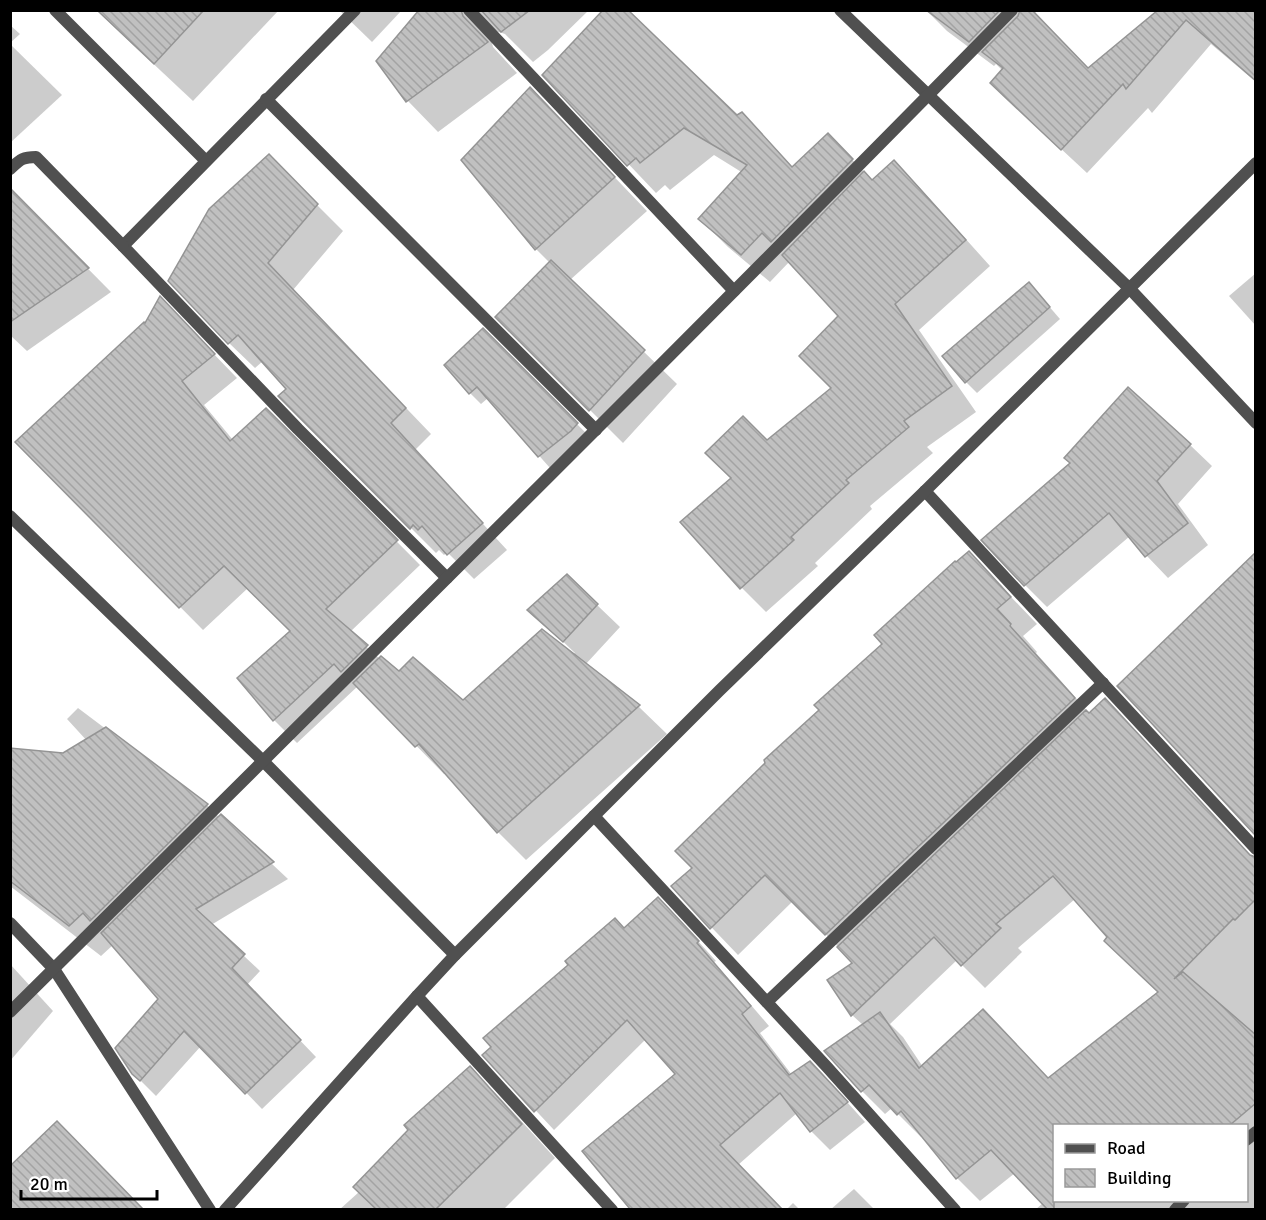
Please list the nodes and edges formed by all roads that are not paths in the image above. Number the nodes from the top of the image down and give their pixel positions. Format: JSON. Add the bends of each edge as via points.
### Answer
{"nodes":[{"id":1,"x":56,"y":10,"type":"edge"},
{"id":2,"x":355,"y":10,"type":"edge"},
{"id":3,"x":469,"y":10,"type":"edge"},
{"id":4,"x":840,"y":10,"type":"edge"},
{"id":5,"x":1012,"y":10,"type":"edge"},
{"id":6,"x":929,"y":96,"type":"junction"},
{"id":7,"x":266,"y":99,"type":"junction"},
{"id":8,"x":206,"y":161,"type":"junction"},
{"id":9,"x":1256,"y":163,"type":"edge"},
{"id":10,"x":10,"y":169,"type":"edge"},
{"id":11,"x":123,"y":246,"type":"junction"},
{"id":12,"x":1130,"y":289,"type":"junction"},
{"id":13,"x":734,"y":291,"type":"junction"},
{"id":14,"x":1256,"y":423,"type":"edge"},
{"id":15,"x":596,"y":430,"type":"junction"},
{"id":16,"x":925,"y":490,"type":"junction"},
{"id":17,"x":10,"y":516,"type":"edge"},
{"id":18,"x":447,"y":578,"type":"junction"},
{"id":19,"x":1103,"y":683,"type":"junction"},
{"id":20,"x":264,"y":762,"type":"junction"},
{"id":21,"x":594,"y":816,"type":"junction"},
{"id":22,"x":1256,"y":849,"type":"edge"},
{"id":23,"x":10,"y":923,"type":"edge"},
{"id":24,"x":455,"y":955,"type":"junction"},
{"id":25,"x":54,"y":969,"type":"junction"},
{"id":26,"x":417,"y":996,"type":"junction"},
{"id":27,"x":767,"y":1002,"type":"junction"},
{"id":28,"x":10,"y":1012,"type":"edge"},
{"id":29,"x":210,"y":1209,"type":"edge"},
{"id":30,"x":225,"y":1209,"type":"edge"},
{"id":31,"x":612,"y":1209,"type":"edge"},
{"id":32,"x":955,"y":1209,"type":"edge"}],
"edges":[{"from":1,"to":8,"type":"street"},
{"from":2,"to":7,"type":"street"},
{"from":3,"to":13,"type":"street"},
{"from":4,"to":6,"type":"street"},
{"from":5,"to":6,"type":"street"},
{"from":6,"to":12,"type":"street"},
{"from":6,"to":13,"type":"street"},
{"from":7,"to":8,"type":"street"},
{"from":7,"to":15,"type":"street"},
{"from":8,"to":11,"type":"street"},
{"from":9,"to":12,"type":"street"},
{"from":10,"to":11,"type":"street","via":[[20,160],[36,157]]},
{"from":11,"to":18,"type":"street"},
{"from":12,"to":14,"type":"street"},
{"from":12,"to":16,"type":"street"},
{"from":13,"to":15,"type":"street"},
{"from":15,"to":18,"type":"street"},
{"from":16,"to":19,"type":"street"},
{"from":16,"to":21,"type":"street"},
{"from":17,"to":20,"type":"street"},
{"from":18,"to":20,"type":"street"},
{"from":19,"to":22,"type":"street"},
{"from":19,"to":27,"type":"street"},
{"from":20,"to":24,"type":"street"},
{"from":20,"to":25,"type":"street"},
{"from":21,"to":24,"type":"street"},
{"from":21,"to":27,"type":"street"},
{"from":23,"to":25,"type":"street"},
{"from":24,"to":26,"type":"street"},
{"from":25,"to":28,"type":"street"},
{"from":25,"to":29,"type":"street"},
{"from":26,"to":30,"type":"street"},
{"from":26,"to":31,"type":"street"},
{"from":27,"to":32,"type":"street"}]}
